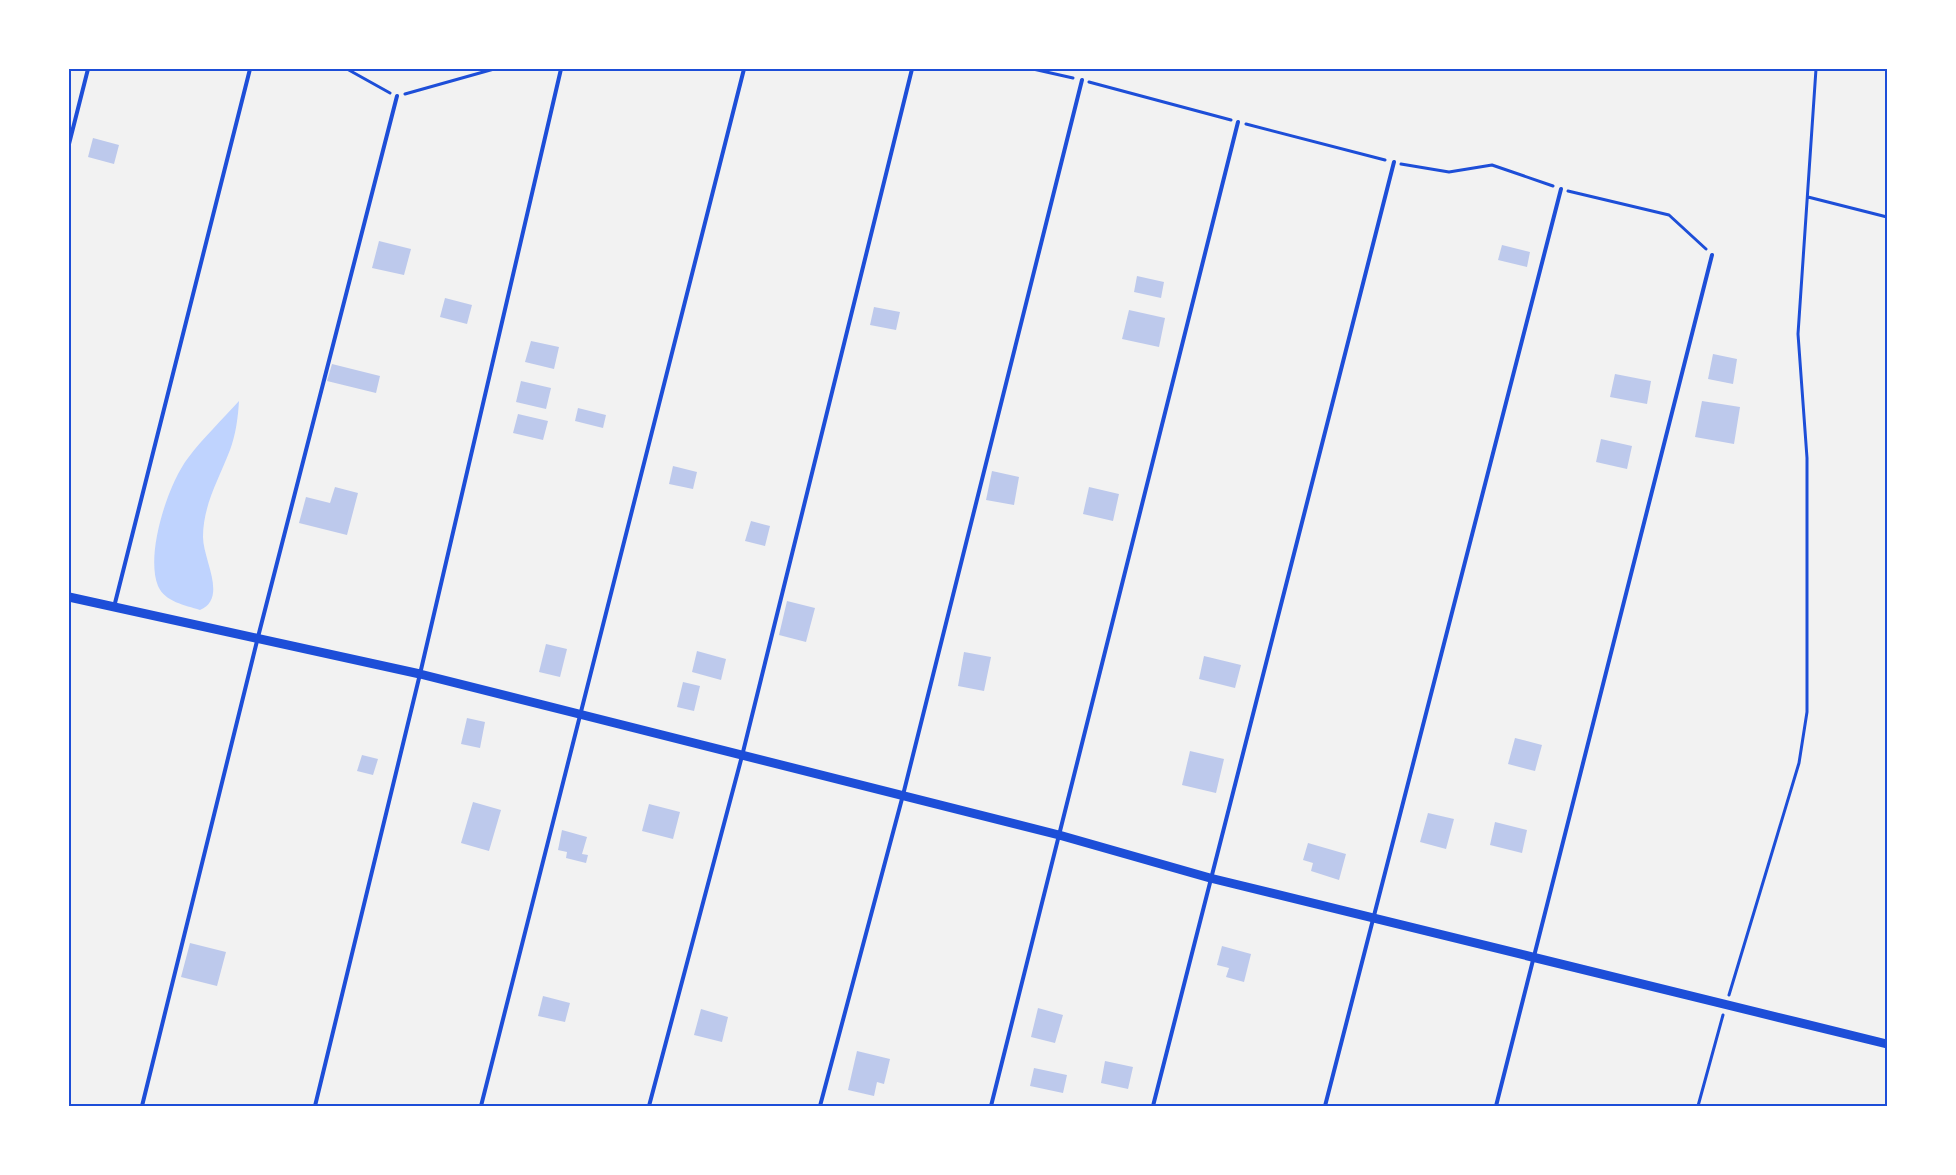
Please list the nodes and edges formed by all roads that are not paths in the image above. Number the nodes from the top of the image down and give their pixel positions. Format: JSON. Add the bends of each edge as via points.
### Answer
{"nodes":[{"id":1,"x":88,"y":69,"type":"edge"},
{"id":2,"x":250,"y":69,"type":"edge"},
{"id":3,"x":561,"y":69,"type":"edge"},
{"id":4,"x":744,"y":69,"type":"edge"},
{"id":5,"x":912,"y":69,"type":"edge"},
{"id":6,"x":1082,"y":80,"type":"road end"},
{"id":7,"x":397,"y":96,"type":"road end"},
{"id":8,"x":1238,"y":122,"type":"road end"},
{"id":9,"x":69,"y":144,"type":"edge"},
{"id":10,"x":1394,"y":162,"type":"road end"},
{"id":11,"x":1561,"y":189,"type":"road end"},
{"id":12,"x":1712,"y":255,"type":"road end"},
{"id":13,"x":69,"y":597,"type":"edge"},
{"id":14,"x":114,"y":608,"type":"junction"},
{"id":15,"x":258,"y":637,"type":"junction"},
{"id":16,"x":420,"y":674,"type":"junction"},
{"id":17,"x":579,"y":714,"type":"junction"},
{"id":18,"x":742,"y":756,"type":"junction"},
{"id":19,"x":902,"y":795,"type":"junction"},
{"id":20,"x":1059,"y":834,"type":"junction"},
{"id":21,"x":1210,"y":878,"type":"junction"},
{"id":22,"x":1373,"y":918,"type":"junction"},
{"id":23,"x":1533,"y":957,"type":"junction"},
{"id":24,"x":1887,"y":1044,"type":"edge"},
{"id":25,"x":142,"y":1106,"type":"edge"},
{"id":26,"x":315,"y":1106,"type":"edge"},
{"id":27,"x":481,"y":1106,"type":"edge"},
{"id":28,"x":649,"y":1106,"type":"edge"},
{"id":29,"x":820,"y":1106,"type":"edge"},
{"id":30,"x":991,"y":1106,"type":"edge"},
{"id":31,"x":1153,"y":1106,"type":"edge"},
{"id":32,"x":1325,"y":1106,"type":"edge"},
{"id":33,"x":1496,"y":1106,"type":"edge"}],
"edges":[{"from":1,"to":9,"type":"lane"},
{"from":2,"to":14,"type":"lane"},
{"from":3,"to":16,"type":"lane"},
{"from":4,"to":17,"type":"lane"},
{"from":5,"to":18,"type":"lane"},
{"from":6,"to":19,"type":"lane"},
{"from":7,"to":15,"type":"lane"},
{"from":8,"to":20,"type":"lane"},
{"from":10,"to":21,"type":"lane"},
{"from":11,"to":22,"type":"lane"},
{"from":12,"to":23,"type":"lane"},
{"from":13,"to":14,"type":"street"},
{"from":14,"to":15,"type":"street"},
{"from":15,"to":16,"type":"street"},
{"from":15,"to":25,"type":"lane"},
{"from":16,"to":17,"type":"street"},
{"from":16,"to":26,"type":"lane"},
{"from":17,"to":18,"type":"street"},
{"from":17,"to":27,"type":"lane"},
{"from":18,"to":19,"type":"street"},
{"from":18,"to":28,"type":"lane"},
{"from":19,"to":20,"type":"street"},
{"from":19,"to":29,"type":"lane"},
{"from":20,"to":21,"type":"street"},
{"from":20,"to":30,"type":"lane"},
{"from":21,"to":22,"type":"street"},
{"from":21,"to":31,"type":"lane"},
{"from":22,"to":23,"type":"street"},
{"from":22,"to":32,"type":"lane"},
{"from":23,"to":24,"type":"street"},
{"from":23,"to":33,"type":"lane"}]}
